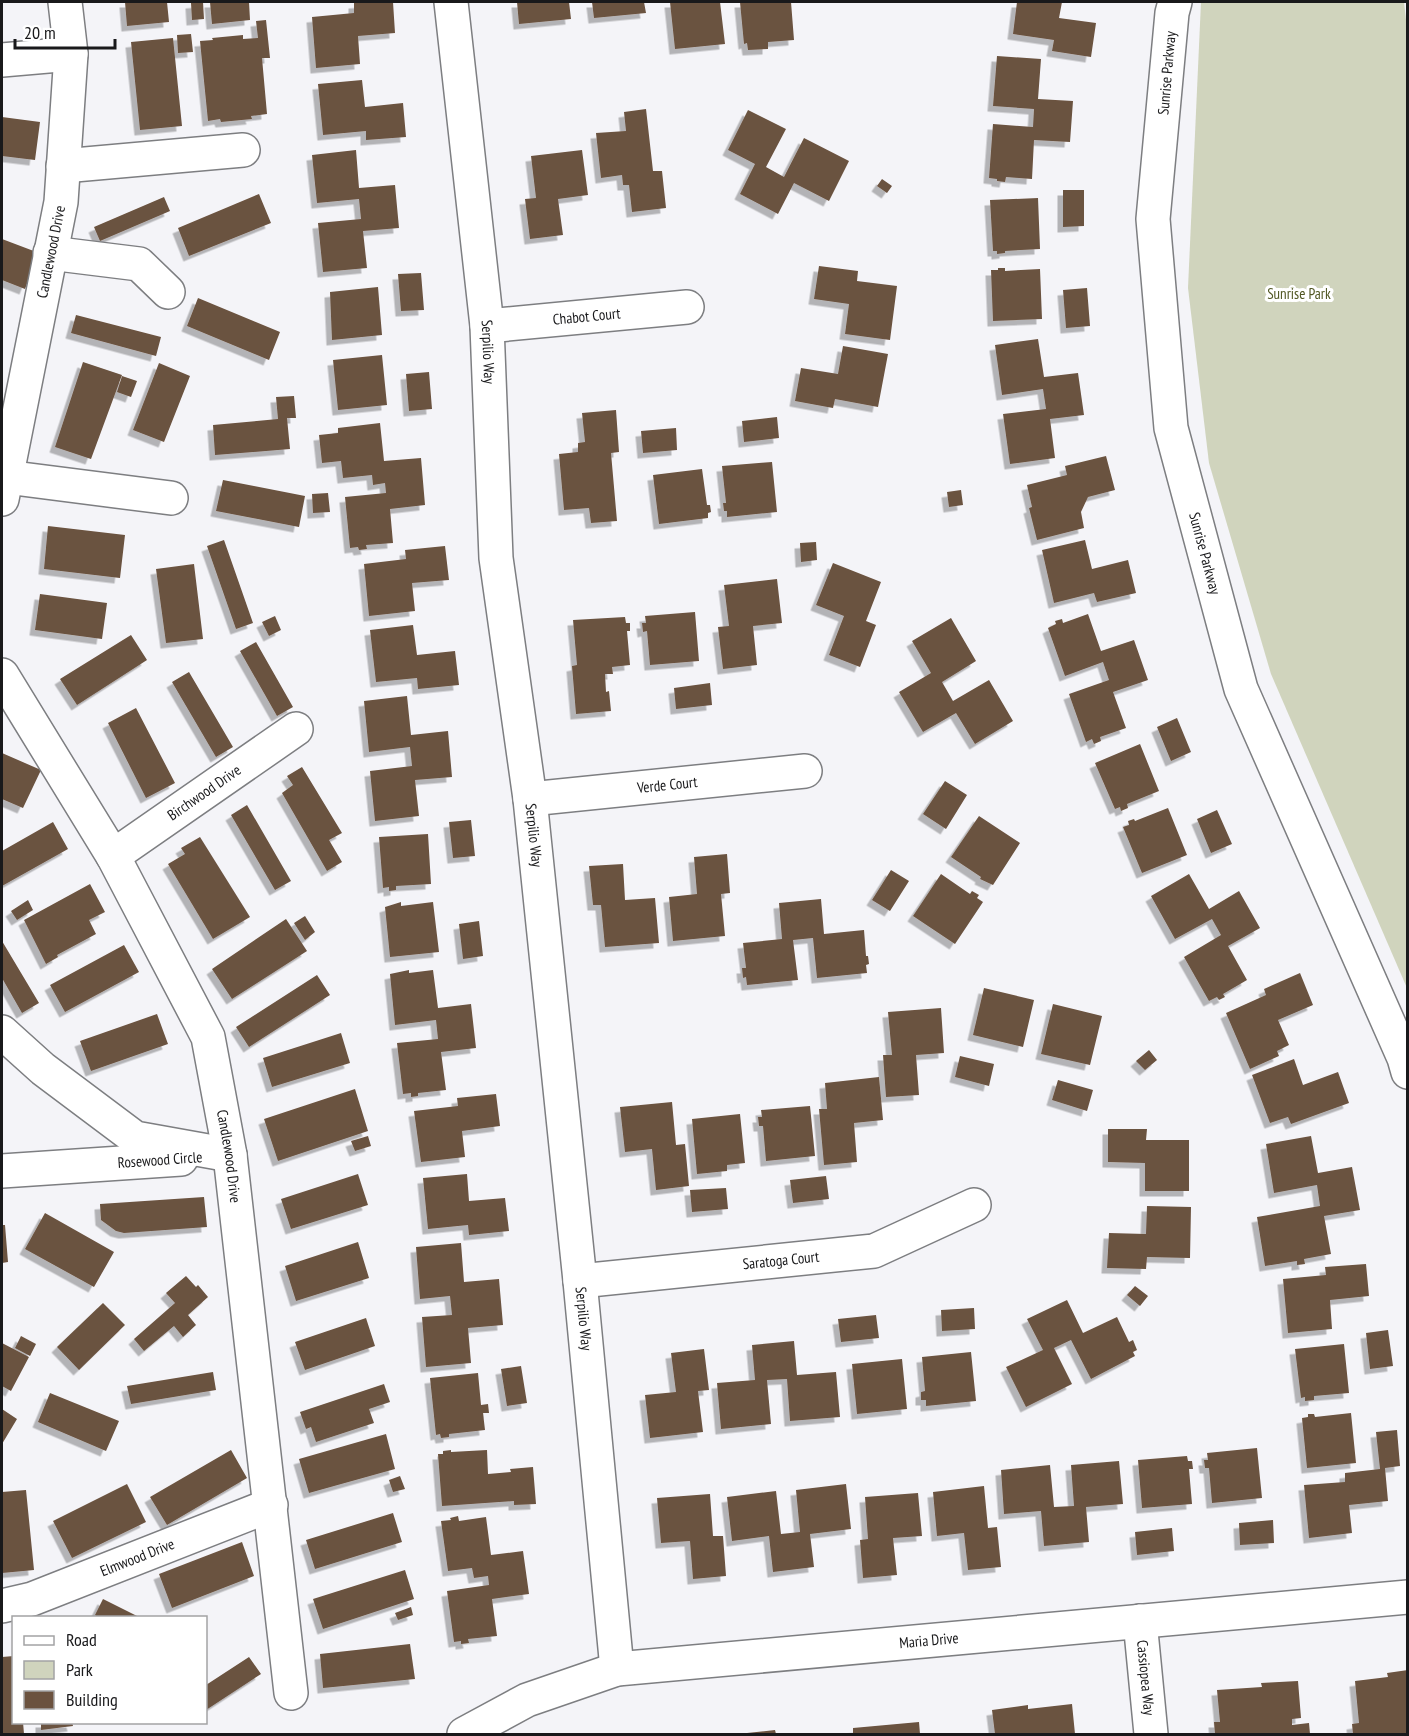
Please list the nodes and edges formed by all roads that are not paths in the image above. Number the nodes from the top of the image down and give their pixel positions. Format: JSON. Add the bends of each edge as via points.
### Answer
{"nodes":[{"id":1,"x":65,"y":2,"type":"edge"},
{"id":2,"x":451,"y":2,"type":"edge"},
{"id":3,"x":1175,"y":2,"type":"edge"},
{"id":4,"x":70,"y":54,"type":"junction"},
{"id":5,"x":2,"y":60,"type":"edge"},
{"id":6,"x":243,"y":150,"type":"dead end"},
{"id":7,"x":63,"y":166,"type":"junction"},
{"id":8,"x":50,"y":253,"type":"junction"},
{"id":9,"x":168,"y":292,"type":"dead end"},
{"id":10,"x":687,"y":307,"type":"dead end"},
{"id":11,"x":487,"y":326,"type":"junction"},
{"id":12,"x":4,"y":488,"type":"edge"},
{"id":13,"x":171,"y":498,"type":"dead end"},
{"id":14,"x":2,"y":675,"type":"edge"},
{"id":15,"x":296,"y":729,"type":"dead end"},
{"id":16,"x":805,"y":771,"type":"dead end"},
{"id":17,"x":530,"y":799,"type":"junction"},
{"id":18,"x":114,"y":856,"type":"junction"},
{"id":19,"x":2,"y":1032,"type":"edge"},
{"id":20,"x":1407,"y":1072,"type":"edge"},
{"id":21,"x":231,"y":1155,"type":"junction"},
{"id":22,"x":2,"y":1171,"type":"edge"},
{"id":23,"x":974,"y":1205,"type":"dead end"},
{"id":24,"x":580,"y":1281,"type":"junction"},
{"id":25,"x":271,"y":1505,"type":"junction"},
{"id":26,"x":1407,"y":1597,"type":"edge"},
{"id":27,"x":2,"y":1605,"type":"edge"},
{"id":28,"x":1140,"y":1621,"type":"junction"},
{"id":29,"x":617,"y":1669,"type":"junction"},
{"id":30,"x":291,"y":1693,"type":"dead end"},
{"id":31,"x":464,"y":1734,"type":"edge"},
{"id":32,"x":1151,"y":1734,"type":"edge"}],
"edges":[{"from":1,"to":4,"type":"street","name":"Candlewood Drive"},
{"from":2,"to":11,"type":"street","name":"Serpilio Way"},
{"from":3,"to":20,"type":"street","name":"Sunrise Parkway","via":[[1153,219],[1171,428],[1241,689]]},
{"from":4,"to":5,"type":"street"},
{"from":4,"to":7,"type":"street","name":"Candlewood Drive"},
{"from":6,"to":7,"type":"street"},
{"from":7,"to":8,"type":"street","name":"Candlewood Drive","via":[[61,202]]},
{"from":8,"to":9,"type":"street","via":[[139,264]]},
{"from":8,"to":12,"type":"street","name":"Candlewood Drive"},
{"from":10,"to":11,"type":"street","name":"Chabot Court"},
{"from":11,"to":17,"type":"street","name":"Serpilio Way","via":[[496,558]]},
{"from":12,"to":13,"type":"street"},
{"from":14,"to":18,"type":"street","name":"Candlewood Drive"},
{"from":15,"to":18,"type":"street","name":"Birchwood Drive"},
{"from":16,"to":17,"type":"street","name":"Verde Court"},
{"from":17,"to":24,"type":"street","name":"Serpilio Way"},
{"from":18,"to":21,"type":"street","name":"Candlewood Drive","via":[[208,1036]]},
{"from":19,"to":21,"type":"street","name":"Rosewood Circle","via":[[43,1069],[135,1138]]},
{"from":21,"to":22,"type":"street","name":"Rosewood Circle"},
{"from":21,"to":25,"type":"street","name":"Candlewood Drive"},
{"from":23,"to":24,"type":"street","name":"Saratoga Court","via":[[874,1251]]},
{"from":24,"to":29,"type":"street","name":"Serpilio Way"},
{"from":25,"to":27,"type":"street","name":"Elmwood Drive","via":[[32,1599]]},
{"from":25,"to":30,"type":"street","name":"Candlewood Drive"},
{"from":26,"to":28,"type":"street","name":"Maria Drive"},
{"from":28,"to":29,"type":"street","name":"Maria Drive"},
{"from":28,"to":32,"type":"street","name":"Cassiopea Way"},
{"from":29,"to":31,"type":"street","name":"Maria Drive","via":[[527,1700]]}]}
